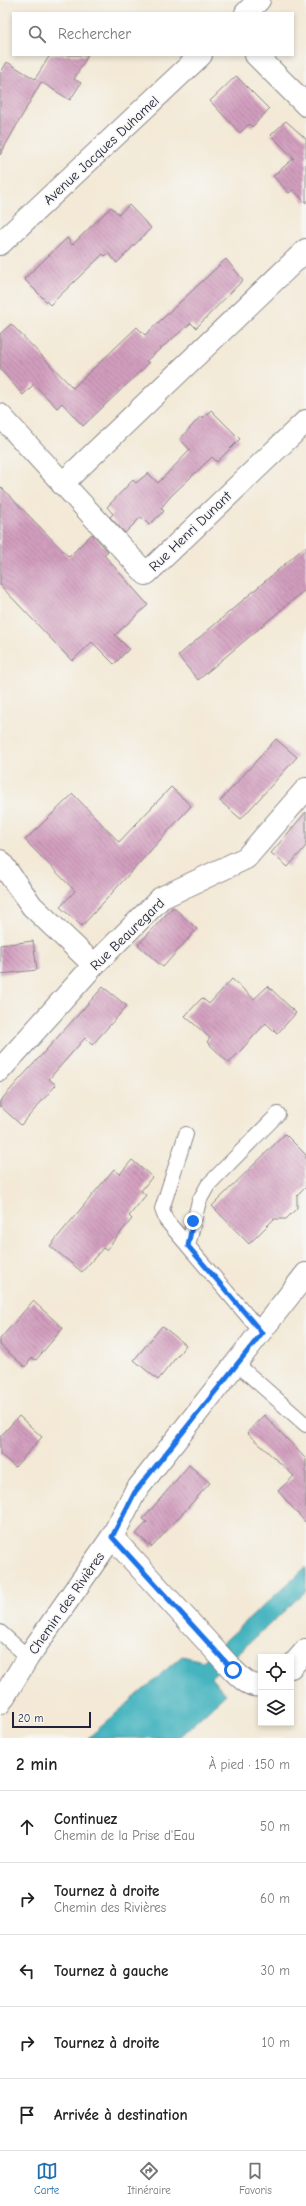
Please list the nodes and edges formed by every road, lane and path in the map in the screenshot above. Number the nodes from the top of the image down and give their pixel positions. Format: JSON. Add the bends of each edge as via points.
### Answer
{"nodes":[{"id":1,"x":259,"y":0,"type":"edge"},
{"id":2,"x":247,"y":12,"type":"edge"},
{"id":3,"x":200,"y":56,"type":"edge"},
{"id":4,"x":257,"y":56,"type":"edge"},
{"id":5,"x":306,"y":105,"type":"edge"},
{"id":6,"x":0,"y":244,"type":"edge"},
{"id":7,"x":306,"y":250,"type":"edge"},
{"id":8,"x":0,"y":415,"type":"edge"},
{"id":9,"x":306,"y":421,"type":"edge"},
{"id":10,"x":62,"y":484,"type":"junction"},
{"id":11,"x":306,"y":789,"type":"edge"},
{"id":12,"x":0,"y":861,"type":"edge"},
{"id":13,"x":94,"y":965,"type":"junction"},
{"id":14,"x":0,"y":1070,"type":"edge"},
{"id":15,"x":278,"y":1114,"type":"dead end"},
{"id":16,"x":186,"y":1134,"type":"dead end"},
{"id":17,"x":188,"y":1246,"type":"junction"},
{"id":18,"x":306,"y":1274,"type":"edge"},
{"id":19,"x":262,"y":1333,"type":"junction"},
{"id":20,"x":237,"y":1364,"type":"junction"},
{"id":21,"x":306,"y":1425,"type":"edge"},
{"id":22,"x":112,"y":1537,"type":"junction"},
{"id":23,"x":0,"y":1632,"type":"edge"},
{"id":24,"x":306,"y":1650,"type":"edge"},
{"id":25,"x":28,"y":1657,"type":"junction"},
{"id":26,"x":294,"y":1664,"type":"edge"},
{"id":27,"x":258,"y":1686,"type":"edge"},
{"id":28,"x":0,"y":1703,"type":"edge"}],
"edges":[{"from":1,"to":2,"type":"street"},
{"from":3,"to":6,"type":"street","name":"Avenue Jacques Duhamel"},
{"from":4,"to":5,"type":"street"},
{"from":7,"to":10,"type":"street"},
{"from":8,"to":10,"type":"street","name":"Rue Henri Dunant"},
{"from":9,"to":10,"type":"street","name":"Rue Henri Dunant","via":[[146,574]]},
{"from":11,"to":13,"type":"street","name":"Rue Beauregard","via":[[246,858],[160,898]]},
{"from":12,"to":13,"type":"street","via":[[32,906]]},
{"from":13,"to":14,"type":"street","name":"Rue Beauregard"},
{"from":15,"to":17,"type":"lane","via":[[208,1185],[199,1202]]},
{"from":16,"to":17,"type":"lane","via":[[162,1209],[166,1220]]},
{"from":17,"to":19,"type":"lane"},
{"from":18,"to":19,"type":"street","name":"Chemin des Rivières"},
{"from":19,"to":20,"type":"street","name":"Chemin des Rivières"},
{"from":20,"to":21,"type":"lane"},
{"from":20,"to":22,"type":"street","name":"Chemin des Rivières","via":[[135,1492]]},
{"from":22,"to":25,"type":"street","name":"Chemin des Rivières"},
{"from":22,"to":27,"type":"street","via":[[233,1670],[245,1681]]},
{"from":23,"to":25,"type":"lane"},
{"from":24,"to":26,"type":"street"},
{"from":25,"to":28,"type":"street","name":"Chemin des Rivières"}]}
